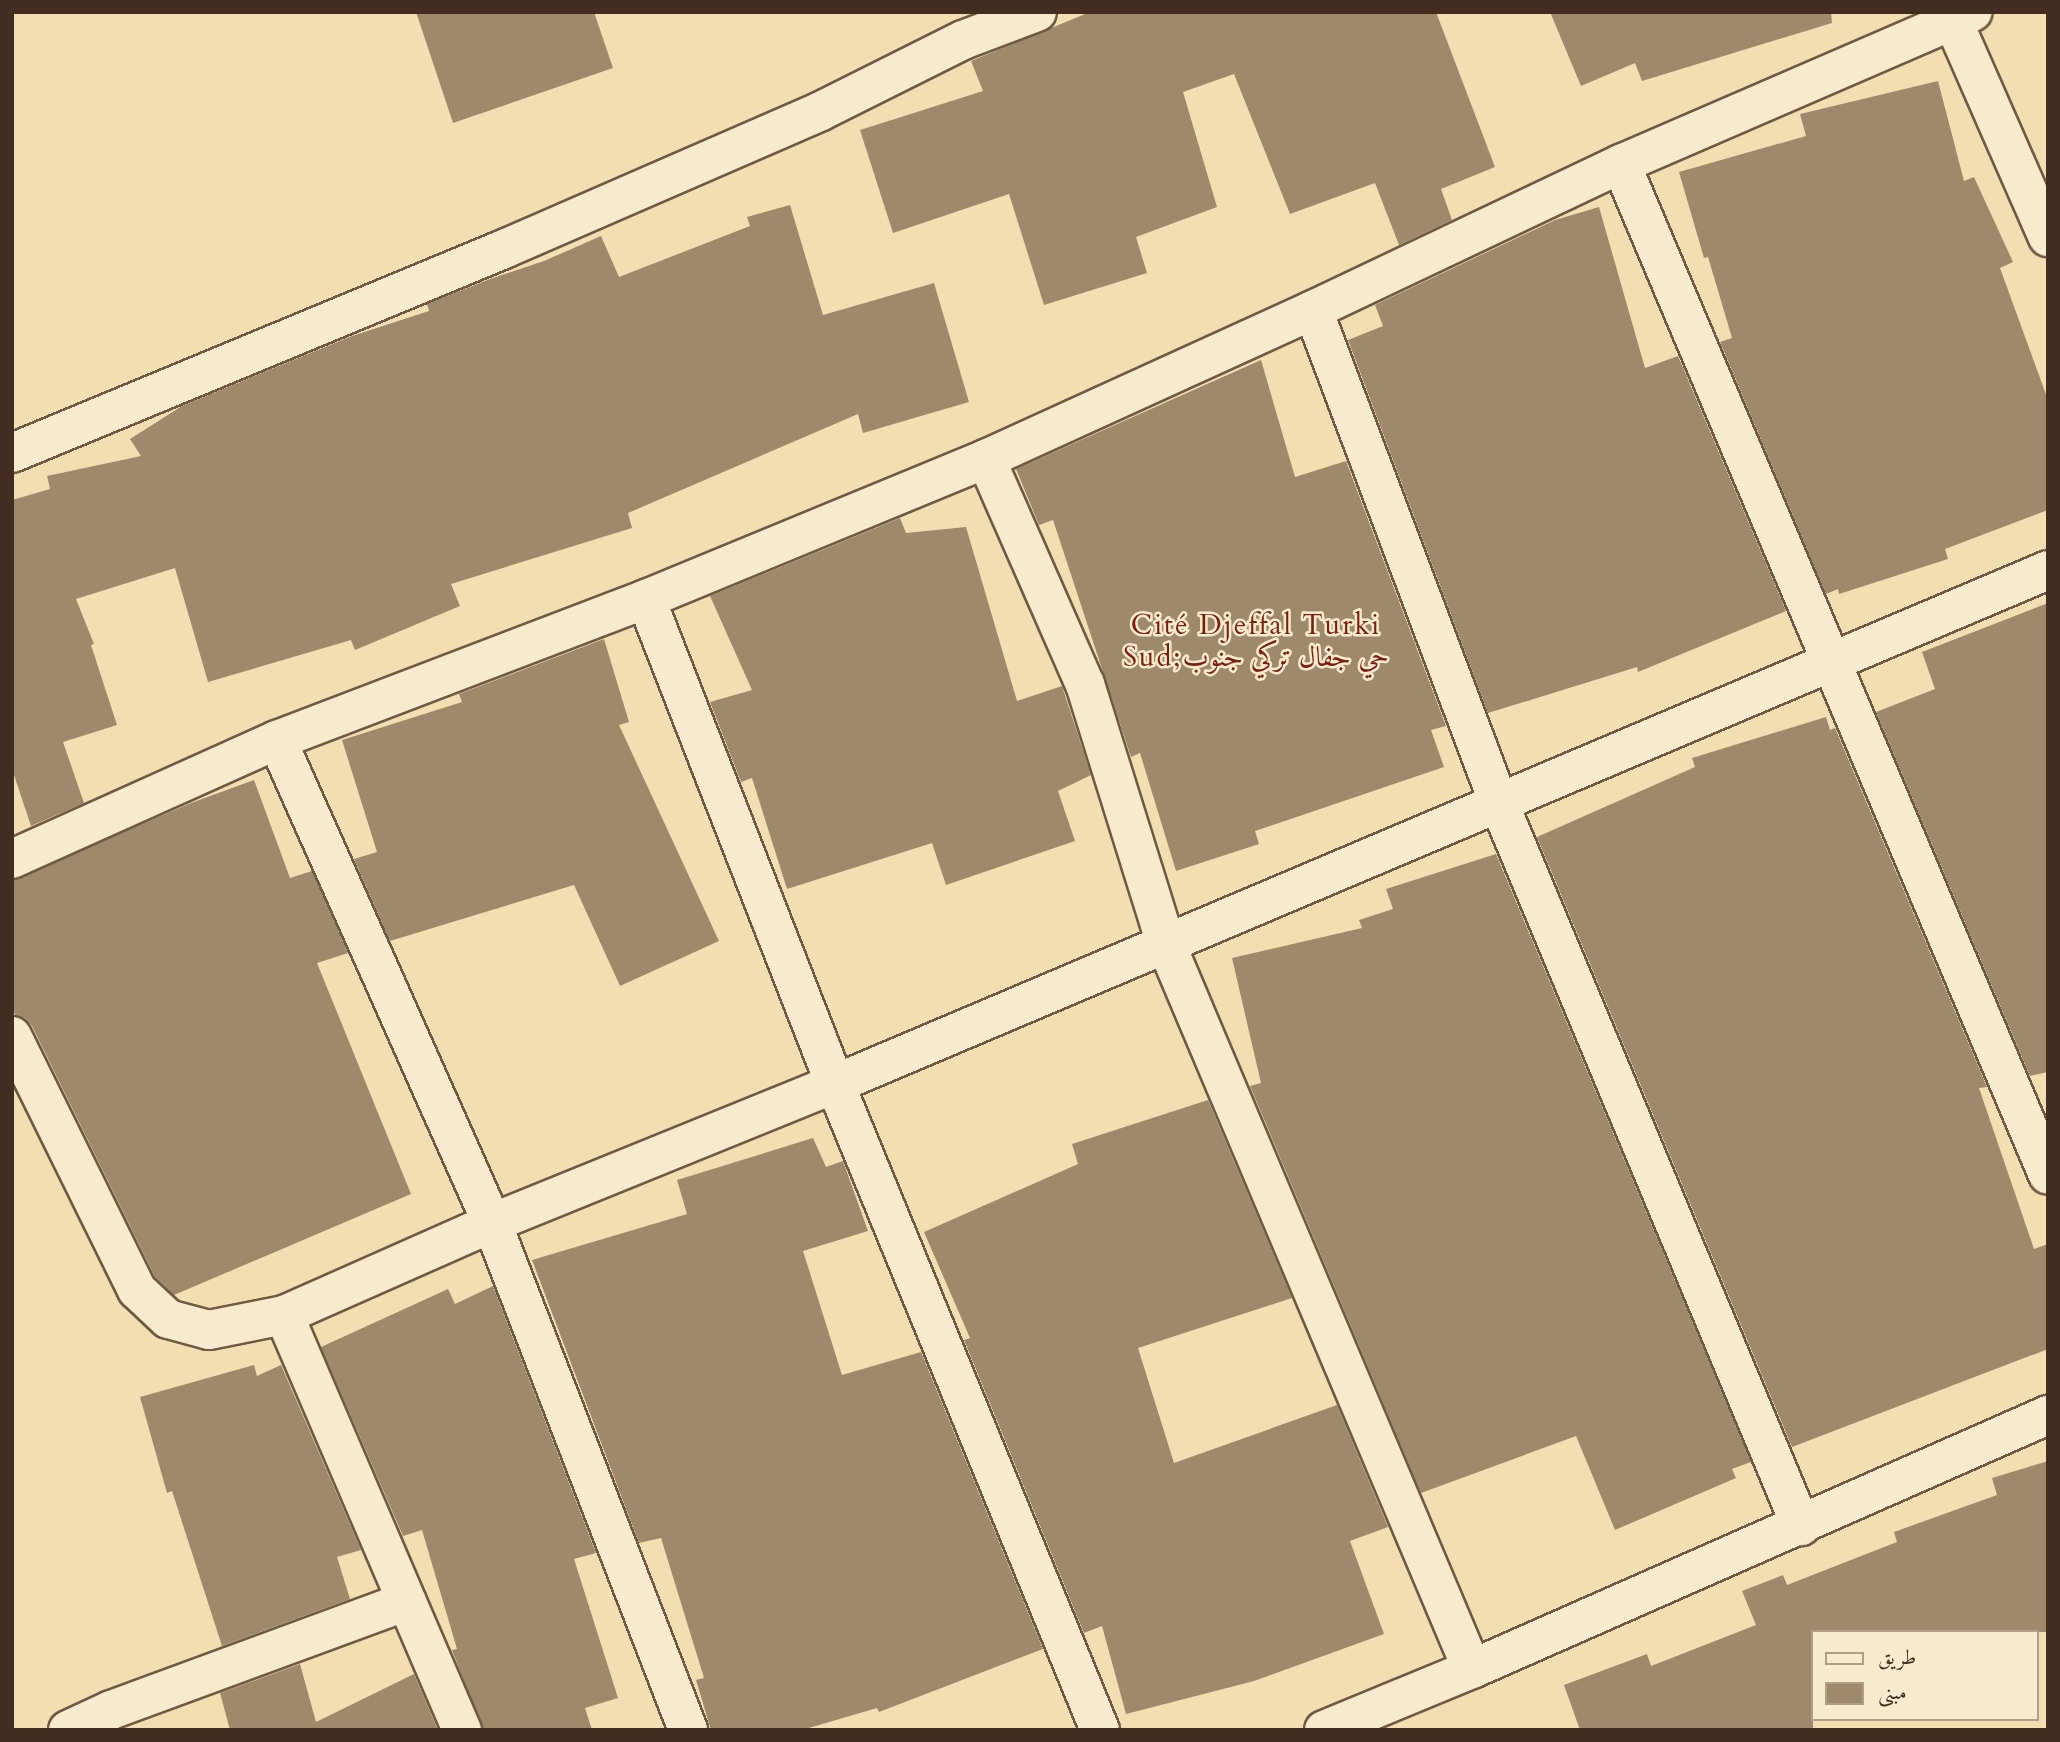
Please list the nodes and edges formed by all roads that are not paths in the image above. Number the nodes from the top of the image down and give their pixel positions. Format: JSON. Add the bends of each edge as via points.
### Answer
{"nodes":[{"id":1,"x":1028,"y":14,"type":"edge"},
{"id":2,"x":1963,"y":17,"type":"edge"},
{"id":3,"x":959,"y":26,"type":"edge"},
{"id":4,"x":1621,"y":164,"type":"junction"},
{"id":5,"x":2048,"y":237,"type":"edge"},
{"id":6,"x":1312,"y":310,"type":"junction"},
{"id":7,"x":12,"y":453,"type":"edge"},
{"id":8,"x":986,"y":459,"type":"junction"},
{"id":9,"x":2048,"y":570,"type":"edge"},
{"id":10,"x":646,"y":599,"type":"junction"},
{"id":11,"x":1833,"y":662,"type":"junction"},
{"id":12,"x":277,"y":740,"type":"junction"},
{"id":13,"x":1497,"y":801,"type":"junction"},
{"id":14,"x":12,"y":859,"type":"edge"},
{"id":15,"x":1166,"y":944,"type":"junction"},
{"id":16,"x":12,"y":1036,"type":"edge"},
{"id":17,"x":835,"y":1084,"type":"junction"},
{"id":18,"x":2048,"y":1175,"type":"edge"},
{"id":19,"x":492,"y":1223,"type":"junction"},
{"id":20,"x":284,"y":1315,"type":"junction"},
{"id":21,"x":2048,"y":1415,"type":"edge"},
{"id":22,"x":1801,"y":1526,"type":"junction"},
{"id":23,"x":407,"y":1601,"type":"junction"},
{"id":24,"x":1472,"y":1669,"type":"junction"},
{"id":25,"x":68,"y":1730,"type":"edge"},
{"id":26,"x":462,"y":1730,"type":"edge"},
{"id":27,"x":688,"y":1730,"type":"edge"},
{"id":28,"x":1100,"y":1730,"type":"edge"},
{"id":29,"x":1324,"y":1730,"type":"edge"}],
"edges":[{"from":1,"to":3,"type":"street"},
{"from":2,"to":4,"type":"street"},
{"from":2,"to":5,"type":"street"},
{"from":3,"to":7,"type":"street","via":[[818,112],[529,239]]},
{"from":4,"to":6,"type":"street"},
{"from":4,"to":11,"type":"street"},
{"from":6,"to":8,"type":"street"},
{"from":6,"to":13,"type":"street"},
{"from":8,"to":10,"type":"street"},
{"from":8,"to":15,"type":"street","via":[[1085,684]]},
{"from":9,"to":11,"type":"street"},
{"from":10,"to":12,"type":"street"},
{"from":10,"to":17,"type":"street"},
{"from":11,"to":13,"type":"street"},
{"from":11,"to":18,"type":"street"},
{"from":12,"to":14,"type":"street"},
{"from":12,"to":19,"type":"street"},
{"from":13,"to":15,"type":"street"},
{"from":13,"to":22,"type":"street"},
{"from":15,"to":17,"type":"street"},
{"from":15,"to":24,"type":"street"},
{"from":16,"to":20,"type":"street","via":[[137,1290],[168,1319],[209,1330]]},
{"from":17,"to":19,"type":"street"},
{"from":17,"to":28,"type":"street"},
{"from":19,"to":20,"type":"street"},
{"from":19,"to":27,"type":"street"},
{"from":20,"to":23,"type":"street"},
{"from":21,"to":22,"type":"street"},
{"from":22,"to":24,"type":"street"},
{"from":23,"to":25,"type":"street"},
{"from":23,"to":26,"type":"street"},
{"from":24,"to":29,"type":"street"}]}
